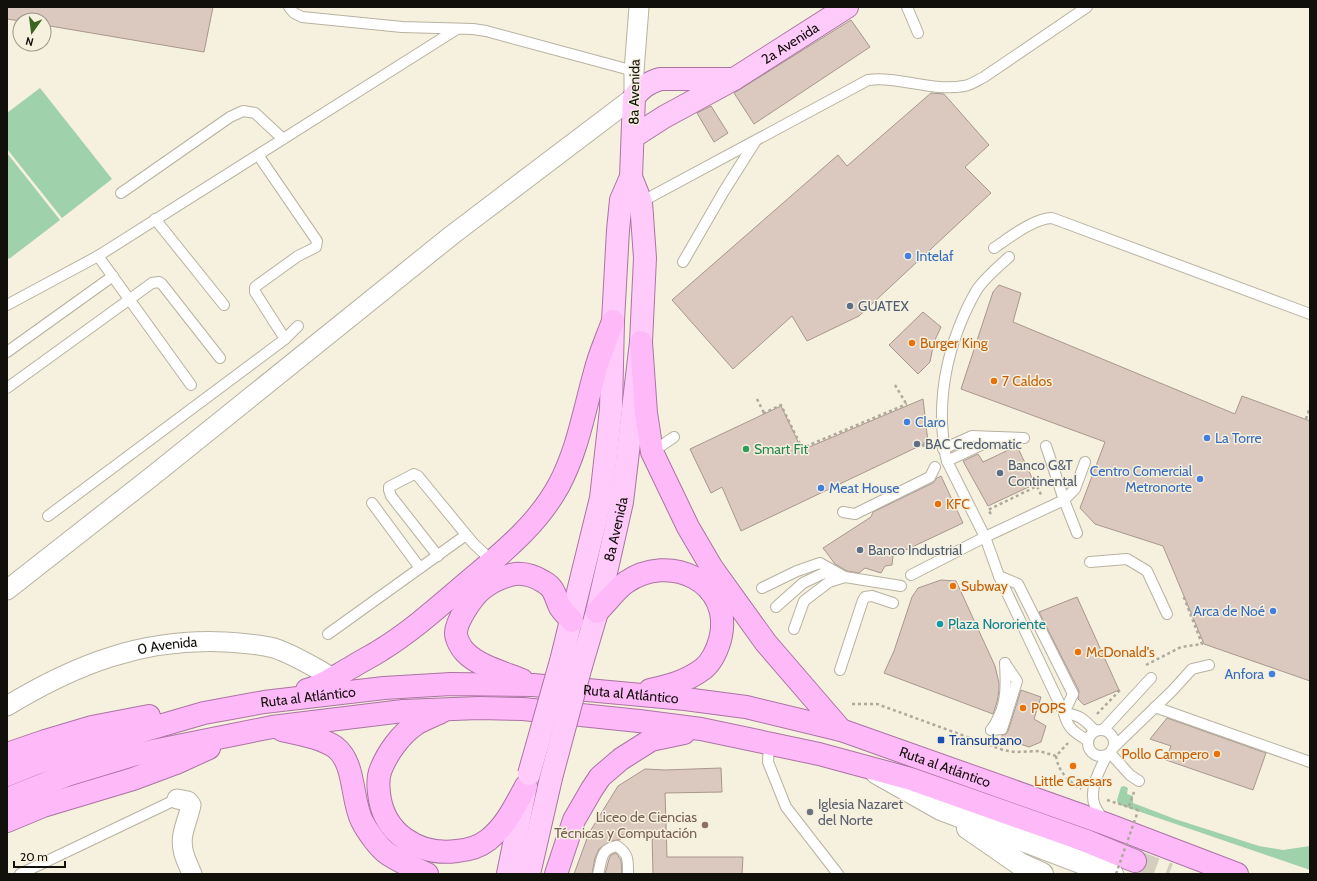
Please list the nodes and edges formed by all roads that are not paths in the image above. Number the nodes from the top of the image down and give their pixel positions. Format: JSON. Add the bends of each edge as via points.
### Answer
{"nodes":[{"id":1,"x":289,"y":7,"type":"edge"},
{"id":2,"x":639,"y":7,"type":"edge"},
{"id":3,"x":847,"y":7,"type":"edge"},
{"id":4,"x":907,"y":7,"type":"edge"},
{"id":5,"x":1087,"y":7,"type":"edge"},
{"id":6,"x":457,"y":28,"type":"junction"},
{"id":7,"x":918,"y":33,"type":"dead end"},
{"id":8,"x":634,"y":70,"type":"junction"},
{"id":9,"x":734,"y":79,"type":"junction"},
{"id":10,"x":634,"y":97,"type":"junction"},
{"id":11,"x":633,"y":137,"type":"junction"},
{"id":12,"x":283,"y":139,"type":"junction"},
{"id":13,"x":756,"y":140,"type":"junction"},
{"id":14,"x":258,"y":155,"type":"junction"},
{"id":15,"x":631,"y":177,"type":"junction"},
{"id":16,"x":121,"y":193,"type":"dead end"},
{"id":17,"x":641,"y":202,"type":"junction"},
{"id":18,"x":155,"y":219,"type":"junction"},
{"id":19,"x":994,"y":248,"type":"dead end"},
{"id":20,"x":98,"y":256,"type":"junction"},
{"id":21,"x":1008,"y":257,"type":"dead end"},
{"id":22,"x":683,"y":262,"type":"dead end"},
{"id":23,"x":113,"y":276,"type":"junction"},
{"id":24,"x":129,"y":299,"type":"junction"},
{"id":25,"x":7,"y":305,"type":"edge"},
{"id":26,"x":224,"y":305,"type":"dead end"},
{"id":27,"x":1310,"y":314,"type":"edge"},
{"id":28,"x":613,"y":321,"type":"junction"},
{"id":29,"x":298,"y":326,"type":"dead end"},
{"id":30,"x":285,"y":339,"type":"junction"},
{"id":31,"x":641,"y":342,"type":"junction"},
{"id":32,"x":7,"y":352,"type":"edge"},
{"id":33,"x":220,"y":358,"type":"dead end"},
{"id":34,"x":191,"y":385,"type":"dead end"},
{"id":35,"x":7,"y":388,"type":"edge"},
{"id":36,"x":674,"y":437,"type":"dead end"},
{"id":37,"x":998,"y":437,"type":"junction"},
{"id":38,"x":1024,"y":438,"type":"dead end"},
{"id":39,"x":1046,"y":446,"type":"dead end"},
{"id":40,"x":943,"y":449,"type":"junction"},
{"id":41,"x":652,"y":452,"type":"junction"},
{"id":42,"x":947,"y":461,"type":"junction"},
{"id":43,"x":1085,"y":462,"type":"dead end"},
{"id":44,"x":935,"y":467,"type":"dead end"},
{"id":45,"x":1064,"y":500,"type":"junction"},
{"id":46,"x":372,"y":503,"type":"dead end"},
{"id":47,"x":843,"y":512,"type":"dead end"},
{"id":48,"x":48,"y":516,"type":"dead end"},
{"id":49,"x":983,"y":533,"type":"junction"},
{"id":50,"x":1077,"y":533,"type":"dead end"},
{"id":51,"x":466,"y":535,"type":"junction"},
{"id":52,"x":438,"y":556,"type":"junction"},
{"id":53,"x":492,"y":561,"type":"junction"},
{"id":54,"x":1090,"y":562,"type":"dead end"},
{"id":55,"x":420,"y":568,"type":"junction"},
{"id":56,"x":911,"y":575,"type":"dead end"},
{"id":57,"x":999,"y":576,"type":"junction"},
{"id":58,"x":846,"y":577,"type":"junction"},
{"id":59,"x":901,"y":586,"type":"dead end"},
{"id":60,"x":762,"y":588,"type":"dead end"},
{"id":61,"x":7,"y":590,"type":"edge"},
{"id":62,"x":893,"y":603,"type":"dead end"},
{"id":63,"x":776,"y":607,"type":"dead end"},
{"id":64,"x":597,"y":612,"type":"junction"},
{"id":65,"x":1167,"y":614,"type":"dead end"},
{"id":66,"x":572,"y":621,"type":"junction"},
{"id":67,"x":794,"y":629,"type":"dead end"},
{"id":68,"x":328,"y":634,"type":"dead end"},
{"id":69,"x":1005,"y":663,"type":"dead end"},
{"id":70,"x":571,"y":664,"type":"junction"},
{"id":71,"x":1209,"y":665,"type":"dead end"},
{"id":72,"x":840,"y":670,"type":"dead end"},
{"id":73,"x":333,"y":678,"type":"junction"},
{"id":74,"x":1151,"y":678,"type":"dead end"},
{"id":75,"x":533,"y":684,"type":"junction"},
{"id":76,"x":632,"y":694,"type":"junction"},
{"id":77,"x":264,"y":702,"type":"junction"},
{"id":78,"x":7,"y":706,"type":"edge"},
{"id":79,"x":1155,"y":707,"type":"junction"},
{"id":80,"x":449,"y":709,"type":"junction"},
{"id":81,"x":204,"y":713,"type":"junction"},
{"id":82,"x":1064,"y":713,"type":"junction"},
{"id":83,"x":272,"y":727,"type":"junction"},
{"id":84,"x":701,"y":729,"type":"junction"},
{"id":85,"x":841,"y":730,"type":"junction"},
{"id":86,"x":991,"y":730,"type":"dead end"},
{"id":87,"x":1099,"y":730,"type":"junction"},
{"id":88,"x":244,"y":732,"type":"junction"},
{"id":89,"x":1088,"y":740,"type":"junction"},
{"id":90,"x":769,"y":742,"type":"junction"},
{"id":91,"x":1110,"y":752,"type":"junction"},
{"id":92,"x":7,"y":754,"type":"edge"},
{"id":93,"x":1310,"y":762,"type":"edge"},
{"id":94,"x":861,"y":765,"type":"junction"},
{"id":95,"x":7,"y":775,"type":"edge"},
{"id":96,"x":528,"y":780,"type":"junction"},
{"id":97,"x":1139,"y":781,"type":"dead end"},
{"id":98,"x":7,"y":799,"type":"edge"},
{"id":99,"x":178,"y":799,"type":"joint"},
{"id":100,"x":941,"y":809,"type":"junction"},
{"id":101,"x":7,"y":821,"type":"edge"},
{"id":102,"x":1106,"y":824,"type":"junction"},
{"id":103,"x":1135,"y":861,"type":"tunnel mouth"},
{"id":104,"x":20,"y":874,"type":"edge"},
{"id":105,"x":192,"y":874,"type":"edge"},
{"id":106,"x":427,"y":874,"type":"edge"},
{"id":107,"x":508,"y":874,"type":"edge"},
{"id":108,"x":529,"y":874,"type":"edge"},
{"id":109,"x":556,"y":874,"type":"edge"},
{"id":110,"x":598,"y":874,"type":"edge"},
{"id":111,"x":628,"y":874,"type":"edge"},
{"id":112,"x":838,"y":874,"type":"edge"},
{"id":113,"x":1042,"y":874,"type":"edge"},
{"id":114,"x":1112,"y":874,"type":"edge"},
{"id":115,"x":1237,"y":874,"type":"edge"}],
"edges":[{"from":1,"to":6,"type":"lane","via":[[302,18],[402,27]]},
{"from":2,"to":8,"type":"street","name":"8a Avenida"},
{"from":3,"to":9,"type":"main road","name":"2a Avenida"},
{"from":4,"to":7,"type":"lane"},
{"from":5,"to":13,"type":"lane","via":[[984,77],[966,86],[943,88],[882,78],[868,80]]},
{"from":6,"to":8,"type":"lane","via":[[486,31]]},
{"from":6,"to":12,"type":"lane"},
{"from":8,"to":10,"type":"street","name":"8a Avenida"},
{"from":9,"to":10,"type":"main road","via":[[660,79],[641,88]]},
{"from":9,"to":11,"type":"main road","name":"2a Avenida"},
{"from":10,"to":11,"type":"main road","name":"8a Avenida"},
{"from":10,"to":61,"type":"street","via":[[452,235]]},
{"from":11,"to":15,"type":"main road","name":"8a Avenida"},
{"from":12,"to":14,"type":"lane"},
{"from":12,"to":16,"type":"lane","via":[[255,113],[243,111],[230,117]]},
{"from":13,"to":17,"type":"lane"},
{"from":13,"to":22,"type":"lane"},
{"from":14,"to":18,"type":"lane"},
{"from":14,"to":30,"type":"lane","via":[[317,241],[316,247],[298,256],[255,286],[255,292]]},
{"from":15,"to":17,"type":"main road","name":"8a Avenida"},
{"from":15,"to":28,"type":"main road","name":"8a Avenida","via":[[621,200]]},
{"from":17,"to":31,"type":"main road","name":"8a Avenida","via":[[645,258]]},
{"from":18,"to":20,"type":"lane"},
{"from":18,"to":26,"type":"lane"},
{"from":19,"to":27,"type":"lane","via":[[1041,220],[1052,218]]},
{"from":20,"to":23,"type":"lane"},
{"from":20,"to":25,"type":"lane"},
{"from":21,"to":40,"type":"lane","via":[[978,288],[953,343],[942,391]]},
{"from":23,"to":24,"type":"lane"},
{"from":23,"to":32,"type":"lane"},
{"from":24,"to":33,"type":"lane","via":[[152,283],[159,282]]},
{"from":24,"to":34,"type":"lane"},
{"from":24,"to":35,"type":"lane"},
{"from":28,"to":53,"type":"highway","via":[[595,371],[578,440],[560,483],[531,526]]},
{"from":28,"to":66,"type":"main road","name":"8a Avenida","via":[[611,409],[601,498]]},
{"from":29,"to":30,"type":"lane"},
{"from":30,"to":48,"type":"lane"},
{"from":31,"to":41,"type":"highway","via":[[646,413]]},
{"from":31,"to":64,"type":"main road","name":"8a Avenida","via":[[622,502]]},
{"from":36,"to":41,"type":"lane"},
{"from":37,"to":38,"type":"lane"},
{"from":37,"to":40,"type":"lane","via":[[972,436]]},
{"from":37,"to":42,"type":"lane"},
{"from":39,"to":45,"type":"lane"},
{"from":40,"to":42,"type":"lane"},
{"from":41,"to":85,"type":"highway","via":[[688,527],[712,568],[766,643]]},
{"from":42,"to":49,"type":"lane"},
{"from":43,"to":45,"type":"lane","via":[[1075,489]]},
{"from":44,"to":47,"type":"lane","via":[[930,477],[854,514]]},
{"from":45,"to":49,"type":"lane"},
{"from":45,"to":50,"type":"lane"},
{"from":46,"to":55,"type":"lane"},
{"from":49,"to":56,"type":"lane"},
{"from":49,"to":57,"type":"lane"},
{"from":51,"to":52,"type":"lane"},
{"from":51,"to":52,"type":"lane","via":[[416,474],[390,487],[391,496]]},
{"from":51,"to":53,"type":"lane"},
{"from":52,"to":55,"type":"lane"},
{"from":53,"to":73,"type":"highway","via":[[403,635]]},
{"from":54,"to":65,"type":"lane","via":[[1127,559],[1147,571]]},
{"from":55,"to":68,"type":"lane"},
{"from":57,"to":82,"type":"lane"},
{"from":57,"to":82,"type":"lane","via":[[1018,584],[1073,694]]},
{"from":58,"to":59,"type":"lane"},
{"from":58,"to":60,"type":"lane","via":[[820,563]]},
{"from":58,"to":63,"type":"lane","via":[[824,573],[817,576],[803,583]]},
{"from":58,"to":67,"type":"lane","via":[[829,582],[804,601]]},
{"from":62,"to":72,"type":"lane","via":[[872,596],[863,600]]},
{"from":64,"to":70,"type":"main road","name":"8a Avenida"},
{"from":64,"to":76,"type":"highway","via":[[625,583],[643,574],[664,569],[696,577],[709,588],[718,604],[722,633],[715,654],[704,668],[671,685]]},
{"from":66,"to":70,"type":"main road","name":"8a Avenida"},
{"from":66,"to":75,"type":"highway","via":[[560,607],[555,592],[546,582],[531,575],[516,574],[499,579],[482,589],[464,612],[456,633],[465,652],[478,662]]},
{"from":69,"to":86,"type":"lane","via":[[1004,700],[999,717]]},
{"from":70,"to":96,"type":"main road","name":"8a Avenida","bridge":true},
{"from":70,"to":108,"type":"main road","name":"8a Avenida","bridge":true},
{"from":71,"to":79,"type":"lane","via":[[1192,669]]},
{"from":73,"to":77,"type":"highway","via":[[314,688]]},
{"from":73,"to":78,"type":"street","name":"0 Avenida","via":[[297,657],[272,648],[205,641],[167,644],[116,655],[78,668]]},
{"from":74,"to":87,"type":"lane"},
{"from":75,"to":76,"type":"highway","name":"Ruta al Atlántico"},
{"from":75,"to":77,"type":"highway","name":"Ruta al Atlántico","via":[[452,684],[384,688]]},
{"from":76,"to":85,"type":"highway","name":"Ruta al Atlántico","via":[[746,707]]},
{"from":77,"to":81,"type":"highway","name":"Ruta al Atlántico"},
{"from":79,"to":91,"type":"lane"},
{"from":79,"to":93,"type":"lane"},
{"from":80,"to":83,"type":"highway","name":"Ruta al Atlántico","via":[[403,711]]},
{"from":80,"to":84,"type":"highway","name":"Ruta al Atlántico","via":[[523,709]]},
{"from":80,"to":96,"type":"highway","via":[[416,724],[397,741],[381,770],[378,786],[382,808],[396,832],[409,842],[426,849],[449,852],[471,849],[487,841],[504,825]]},
{"from":81,"to":92,"type":"highway","via":[[143,716],[72,733]]},
{"from":81,"to":95,"type":"highway","name":"Ruta al Atlántico","via":[[87,747]]},
{"from":82,"to":87,"type":"lane","via":[[1077,714]]},
{"from":82,"to":89,"type":"lane","via":[[1067,725]]},
{"from":83,"to":88,"type":"highway","name":"Ruta al Atlántico"},
{"from":83,"to":106,"type":"highway","via":[[311,737],[335,748],[341,754],[349,771],[361,820],[369,833],[388,854]]},
{"from":84,"to":90,"type":"highway","name":"Ruta al Atlántico"},
{"from":84,"to":109,"type":"highway","via":[[651,740],[620,759],[600,777],[574,820]]},
{"from":85,"to":102,"type":"highway","name":"Ruta al Atlántico"},
{"from":87,"to":89,"type":"lane","via":[[1089,736]]},
{"from":87,"to":91,"type":"lane","via":[[1111,734],[1114,742]]},
{"from":88,"to":98,"type":"highway","name":"Ruta al Atlántico","via":[[132,755],[67,775]]},
{"from":88,"to":101,"type":"highway","via":[[176,763],[43,806]]},
{"from":89,"to":91,"type":"lane","via":[[1089,749],[1098,756]]},
{"from":90,"to":94,"type":"highway","name":"Ruta al Atlántico"},
{"from":90,"to":112,"type":"lane","via":[[768,762],[786,807]]},
{"from":91,"to":97,"type":"lane","via":[[1130,775]]},
{"from":91,"to":102,"type":"lane","via":[[1098,773],[1093,796]]},
{"from":94,"to":100,"type":"main road","name":"Ruta al Atlántico"},
{"from":94,"to":103,"type":"highway","name":"Ruta al Atlántico","via":[[919,782],[1084,840]]},
{"from":96,"to":107,"type":"main road","name":"8a Avenida"},
{"from":99,"to":104,"type":"lane"},
{"from":99,"to":105,"type":"street","via":[[188,801],[190,805],[182,845],[183,855]]},
{"from":100,"to":113,"type":"main road","via":[[1020,864]]},
{"from":100,"to":114,"type":"main road","name":"Ruta al Atlántico"},
{"from":102,"to":115,"type":"highway","name":"Ruta al Atlántico"},
{"from":110,"to":111,"type":"lane","via":[[603,853],[609,847],[617,846],[624,850],[628,858]]}]}
